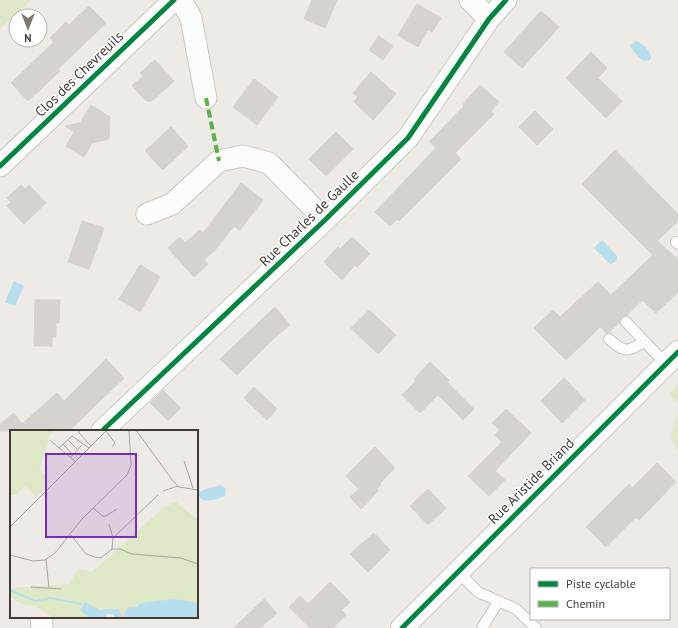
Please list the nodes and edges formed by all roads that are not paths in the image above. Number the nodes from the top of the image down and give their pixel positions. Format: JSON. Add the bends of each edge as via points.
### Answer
{"nodes":[{"id":1,"x":174,"y":0,"type":"edge"},
{"id":2,"x":181,"y":0,"type":"edge"},
{"id":3,"x":470,"y":0,"type":"edge"},
{"id":4,"x":506,"y":0,"type":"edge"},
{"id":5,"x":489,"y":19,"type":"junction"},
{"id":6,"x":206,"y":98,"type":"dead end"},
{"id":7,"x":0,"y":166,"type":"edge"},
{"id":8,"x":147,"y":214,"type":"dead end"},
{"id":9,"x":324,"y":220,"type":"junction"},
{"id":10,"x":626,"y":322,"type":"dead end"},
{"id":11,"x":609,"y":339,"type":"dead end"},
{"id":12,"x":644,"y":342,"type":"junction"},
{"id":13,"x":672,"y":358,"type":"edge"},
{"id":14,"x":103,"y":430,"type":"edge"},
{"id":15,"x":458,"y":572,"type":"junction"},
{"id":16,"x":498,"y":602,"type":"junction"},
{"id":17,"x":41,"y":618,"type":"edge"},
{"id":18,"x":483,"y":627,"type":"edge"},
{"id":19,"x":42,"y":628,"type":"edge"},
{"id":20,"x":402,"y":628,"type":"edge"},
{"id":21,"x":536,"y":628,"type":"edge"}],
"edges":[{"from":1,"to":7,"type":"street","name":"Clos des Chevreuils"},
{"from":2,"to":6,"type":"street","via":[[191,18]]},
{"from":3,"to":5,"type":"street"},
{"from":4,"to":5,"type":"street","name":"Rue Charles de Gaulle"},
{"from":5,"to":9,"type":"street","name":"Rue Charles de Gaulle","via":[[408,138]]},
{"from":8,"to":9,"type":"street","via":[[172,204],[219,162],[243,156],[269,163]]},
{"from":9,"to":14,"type":"street","name":"Rue Charles de Gaulle"},
{"from":10,"to":12,"type":"lane"},
{"from":11,"to":12,"type":"lane","via":[[620,348],[630,350]]},
{"from":12,"to":13,"type":"lane"},
{"from":13,"to":15,"type":"street","name":"Rue Aristide Briand"},
{"from":15,"to":16,"type":"lane","via":[[478,592]]},
{"from":15,"to":20,"type":"street","name":"Rue Aristide Briand"},
{"from":16,"to":18,"type":"lane"},
{"from":16,"to":21,"type":"lane","via":[[516,610]]},
{"from":17,"to":19,"type":"street"}]}
